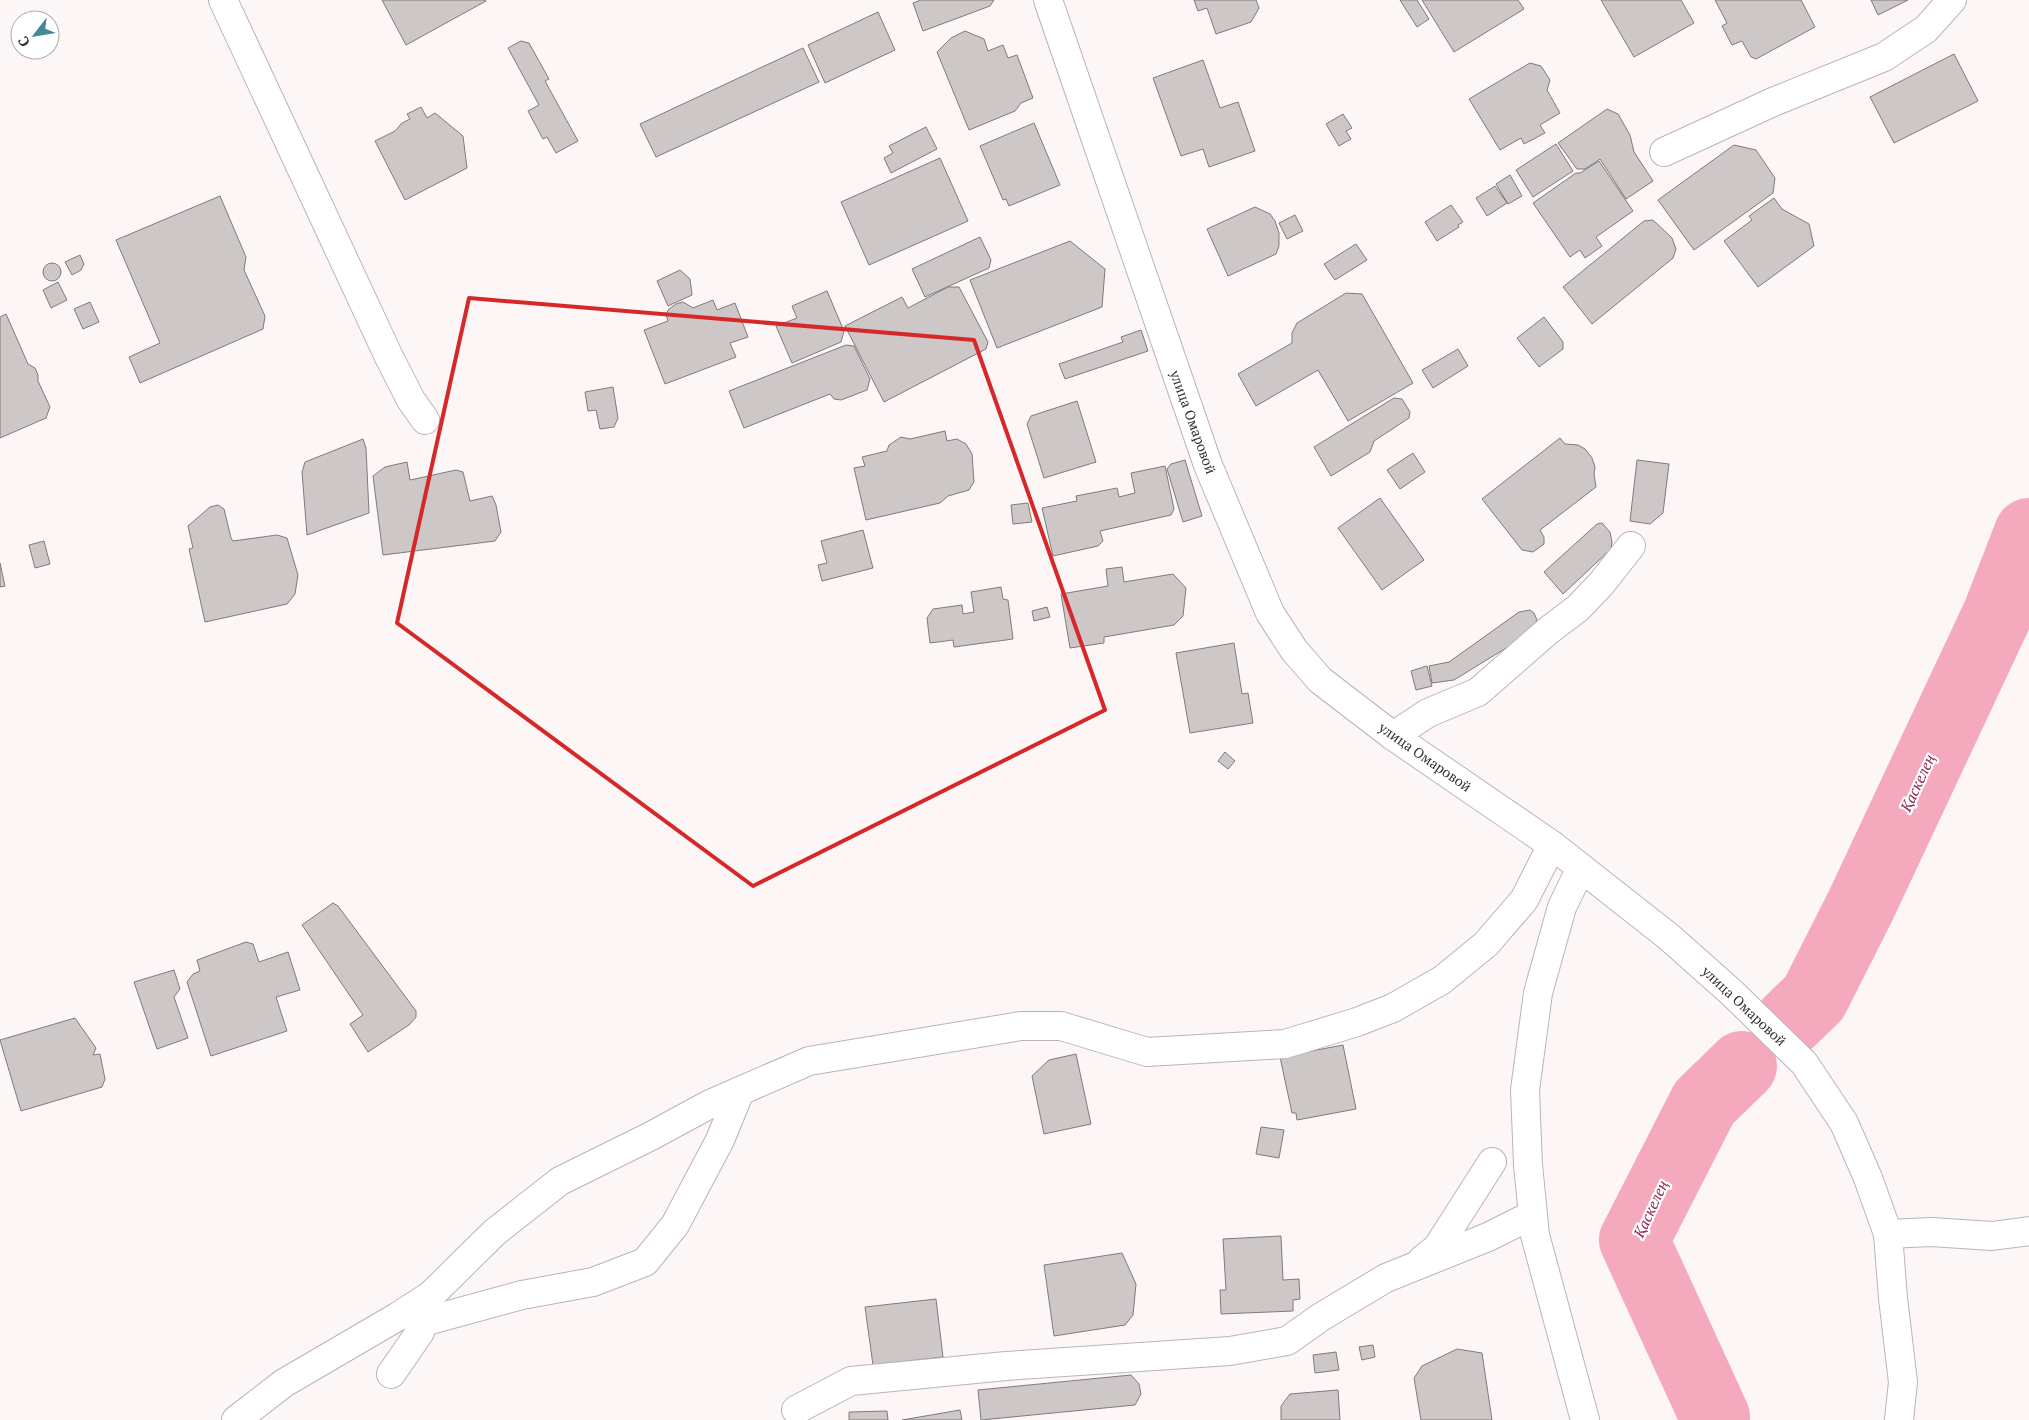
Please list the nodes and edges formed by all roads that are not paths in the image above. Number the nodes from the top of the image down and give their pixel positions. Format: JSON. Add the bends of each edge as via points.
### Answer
{"nodes":[{"id":1,"x":223,"y":0,"type":"edge"},
{"id":2,"x":1048,"y":0,"type":"edge"},
{"id":3,"x":1952,"y":0,"type":"edge"},
{"id":4,"x":1664,"y":152,"type":"dead end"},
{"id":5,"x":425,"y":420,"type":"dead end"},
{"id":6,"x":1631,"y":546,"type":"dead end"},
{"id":7,"x":1393,"y":736,"type":"junction"},
{"id":8,"x":1552,"y":844,"type":"junction"},
{"id":9,"x":1581,"y":868,"type":"junction"},
{"id":10,"x":740,"y":1091,"type":"junction"},
{"id":11,"x":1492,"y":1162,"type":"dead end"},
{"id":12,"x":1532,"y":1215,"type":"junction"},
{"id":13,"x":2029,"y":1231,"type":"edge"},
{"id":14,"x":1888,"y":1234,"type":"junction"},
{"id":15,"x":1414,"y":1267,"type":"junction"},
{"id":16,"x":431,"y":1295,"type":"junction"},
{"id":17,"x":423,"y":1322,"type":"junction"},
{"id":18,"x":391,"y":1374,"type":"dead end"},
{"id":19,"x":796,"y":1410,"type":"dead end"},
{"id":20,"x":236,"y":1420,"type":"edge"},
{"id":21,"x":1585,"y":1420,"type":"edge"},
{"id":22,"x":1899,"y":1420,"type":"edge"}],
"edges":[{"from":1,"to":5,"type":"street","via":[[389,357]]},
{"from":2,"to":7,"type":"street","name":"улица Омаровой","via":[[1205,456],[1270,613],[1294,650],[1320,680]]},
{"from":3,"to":4,"type":"street","via":[[1926,29],[1884,57],[1773,102]]},
{"from":6,"to":7,"type":"street","via":[[1578,608],[1478,692],[1428,713]]},
{"from":7,"to":8,"type":"street","name":"улица Омаровой"},
{"from":8,"to":9,"type":"street","name":"улица Омаровой"},
{"from":8,"to":10,"type":"street","via":[[1524,900],[1486,944],[1442,980],[1393,1008],[1285,1044],[1147,1052],[1061,1026],[1021,1026],[809,1061]]},
{"from":9,"to":12,"type":"street","via":[[1562,907],[1538,993],[1526,1090]]},
{"from":9,"to":14,"type":"street","name":"улица Омаровой","via":[[1669,937],[1804,1063],[1844,1123]]},
{"from":10,"to":16,"type":"street","via":[[560,1181],[495,1232]]},
{"from":10,"to":17,"type":"street","via":[[720,1140],[676,1225],[645,1262],[593,1282],[522,1295]]},
{"from":11,"to":15,"type":"street","via":[[1437,1248]]},
{"from":12,"to":15,"type":"street"},
{"from":12,"to":21,"type":"street"},
{"from":13,"to":14,"type":"street","via":[[1992,1236],[1931,1232]]},
{"from":14,"to":22,"type":"street","name":"улица Омаровой","via":[[1903,1382]]},
{"from":15,"to":19,"type":"street","via":[[1386,1278],[1287,1341],[1230,1351],[1006,1366],[852,1381]]},
{"from":16,"to":17,"type":"street"},
{"from":16,"to":20,"type":"street","via":[[284,1383]]},
{"from":17,"to":18,"type":"street","via":[[420,1332]]}]}
